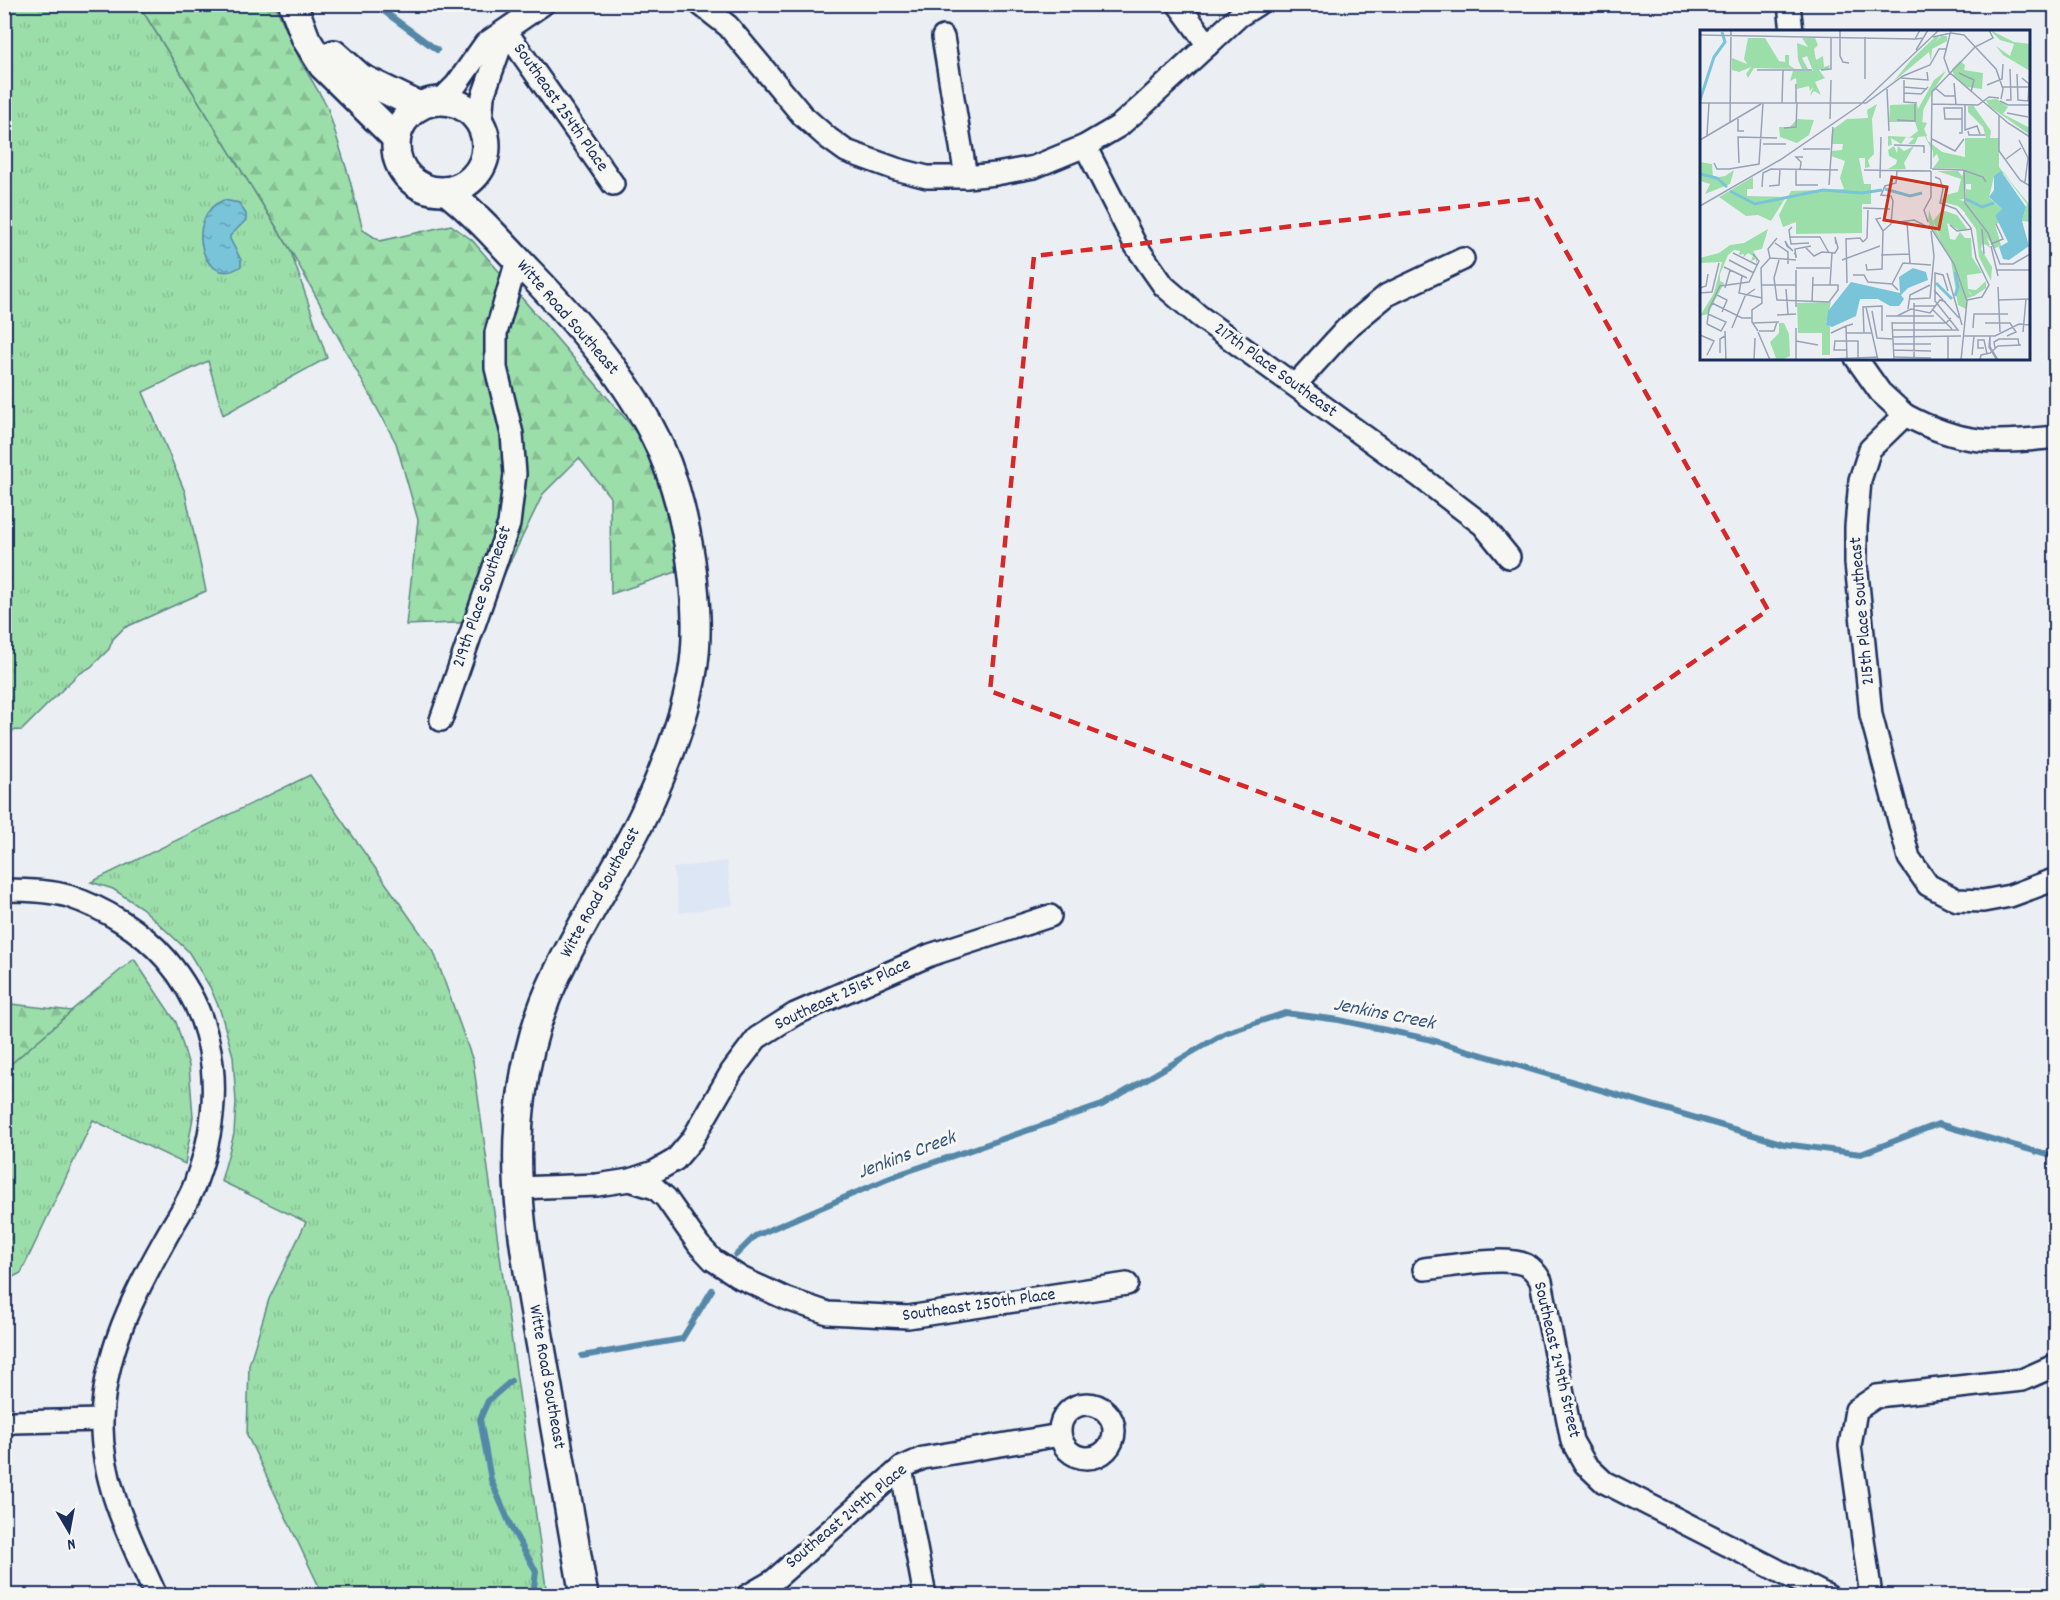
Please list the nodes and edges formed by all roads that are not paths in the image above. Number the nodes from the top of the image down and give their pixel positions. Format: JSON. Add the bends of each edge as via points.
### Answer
{"nodes":[{"id":1,"x":293,"y":4,"type":"edge"},
{"id":2,"x":298,"y":4,"type":"edge"},
{"id":3,"x":543,"y":4,"type":"edge"},
{"id":4,"x":700,"y":4,"type":"edge"},
{"id":5,"x":1178,"y":4,"type":"edge"},
{"id":6,"x":1258,"y":4,"type":"edge"},
{"id":7,"x":1789,"y":4,"type":"edge"},
{"id":8,"x":1792,"y":30,"type":"edge"},
{"id":9,"x":506,"y":31,"type":"junction"},
{"id":10,"x":943,"y":37,"type":"dead end"},
{"id":11,"x":1208,"y":45,"type":"junction"},
{"id":12,"x":430,"y":103,"type":"junction"},
{"id":13,"x":481,"y":123,"type":"junction"},
{"id":14,"x":396,"y":138,"type":"junction"},
{"id":15,"x":1085,"y":146,"type":"junction"},
{"id":16,"x":478,"y":173,"type":"junction"},
{"id":17,"x":966,"y":177,"type":"junction"},
{"id":18,"x":614,"y":184,"type":"dead end"},
{"id":19,"x":447,"y":191,"type":"junction"},
{"id":20,"x":511,"y":252,"type":"junction"},
{"id":21,"x":1463,"y":259,"type":"dead end"},
{"id":22,"x":1857,"y":360,"type":"edge"},
{"id":23,"x":1295,"y":385,"type":"junction"},
{"id":24,"x":1905,"y":415,"type":"junction"},
{"id":25,"x":2055,"y":437,"type":"edge"},
{"id":26,"x":1509,"y":557,"type":"dead end"},
{"id":27,"x":441,"y":720,"type":"dead end"},
{"id":28,"x":2055,"y":879,"type":"edge"},
{"id":29,"x":4,"y":890,"type":"edge"},
{"id":30,"x":1050,"y":916,"type":"dead end"},
{"id":31,"x":630,"y":1180,"type":"junction"},
{"id":32,"x":518,"y":1188,"type":"junction"},
{"id":33,"x":1424,"y":1269,"type":"dead end"},
{"id":34,"x":1127,"y":1284,"type":"dead end"},
{"id":35,"x":2055,"y":1365,"type":"edge"},
{"id":36,"x":102,"y":1420,"type":"junction"},
{"id":37,"x":4,"y":1425,"type":"edge"},
{"id":38,"x":1060,"y":1436,"type":"dead end"},
{"id":39,"x":901,"y":1468,"type":"junction"},
{"id":40,"x":156,"y":1596,"type":"edge"},
{"id":41,"x":584,"y":1596,"type":"edge"},
{"id":42,"x":747,"y":1596,"type":"edge"},
{"id":43,"x":926,"y":1596,"type":"edge"},
{"id":44,"x":1828,"y":1596,"type":"edge"},
{"id":45,"x":1871,"y":1596,"type":"edge"}],
"edges":[{"from":1,"to":14,"type":"street","via":[[306,39],[323,66]]},
{"from":2,"to":12,"type":"street","via":[[332,52],[362,78]]},
{"from":3,"to":9,"type":"street","name":"Southeast 254th Place"},
{"from":4,"to":17,"type":"street","via":[[728,26],[803,116],[846,151],[927,177]]},
{"from":5,"to":11,"type":"street"},
{"from":6,"to":11,"type":"street"},
{"from":7,"to":8,"type":"street"},
{"from":9,"to":12,"type":"street","name":"Southeast 254th Place","via":[[485,44],[456,85]]},
{"from":9,"to":13,"type":"street","name":"Southeast 254th Place","via":[[483,96]]},
{"from":9,"to":18,"type":"street","name":"Southeast 254th Place"},
{"from":10,"to":17,"type":"street"},
{"from":11,"to":15,"type":"street","via":[[1119,126]]},
{"from":12,"to":13,"type":"street","via":[[458,103]]},
{"from":12,"to":14,"type":"street","via":[[404,120]]},
{"from":13,"to":16,"type":"street","via":[[487,148]]},
{"from":14,"to":19,"type":"street","name":"Witte Road Southeast","via":[[396,155],[403,171],[422,187]]},
{"from":15,"to":17,"type":"street","via":[[1034,166]]},
{"from":15,"to":23,"type":"street","name":"217th Place Southeast","via":[[1136,246],[1164,286]]},
{"from":16,"to":19,"type":"street","via":[[459,188]]},
{"from":16,"to":20,"type":"street","name":"Witte Road Southeast","via":[[486,204]]},
{"from":19,"to":20,"type":"street","name":"Witte Road Southeast"},
{"from":20,"to":27,"type":"street","name":"219th Place Southeast","via":[[496,333],[496,368],[512,434],[515,474],[509,524]]},
{"from":20,"to":32,"type":"street","name":"Witte Road Southeast","via":[[604,357],[647,423],[667,464],[685,521],[696,597],[693,673],[665,768],[555,977],[537,1028],[522,1090]]},
{"from":21,"to":23,"type":"street","via":[[1388,295],[1347,328]]},
{"from":22,"to":24,"type":"street","via":[[1880,392]]},
{"from":23,"to":26,"type":"street","name":"217th Place Southeast","via":[[1483,525]]},
{"from":24,"to":25,"type":"street","via":[[1929,428],[1965,439],[2012,442]]},
{"from":24,"to":28,"type":"street","name":"215th Place Southeast","via":[[1870,449],[1860,480],[1856,562],[1870,715],[1909,858],[1928,885],[1957,900],[2001,898]]},
{"from":29,"to":36,"type":"street","via":[[66,895],[135,929],[172,967],[209,1039],[214,1097],[209,1138],[196,1183],[124,1317],[113,1354]]},
{"from":30,"to":31,"type":"street","name":"Southeast 251st Place","via":[[930,955],[795,1014],[757,1038],[675,1160]]},
{"from":31,"to":32,"type":"street"},
{"from":31,"to":34,"type":"street","name":"Southeast 250th Place","via":[[654,1188],[666,1198],[713,1260],[741,1278],[828,1313],[908,1317]]},
{"from":32,"to":41,"type":"street","name":"Witte Road Southeast","via":[[525,1257]]},
{"from":33,"to":44,"type":"street","name":"Southeast 249th Street","via":[[1502,1261],[1532,1268],[1541,1281],[1572,1441],[1585,1464],[1604,1482]]},
{"from":35,"to":45,"type":"street","via":[[2022,1380],[1877,1396],[1856,1410],[1850,1446]]},
{"from":36,"to":37,"type":"street"},
{"from":36,"to":40,"type":"street","via":[[114,1500]]},
{"from":38,"to":39,"type":"street","name":"Southeast 249th Place","via":[[923,1458]]},
{"from":39,"to":42,"type":"street","name":"Southeast 249th Place","via":[[773,1581]]},
{"from":39,"to":43,"type":"street"}]}
